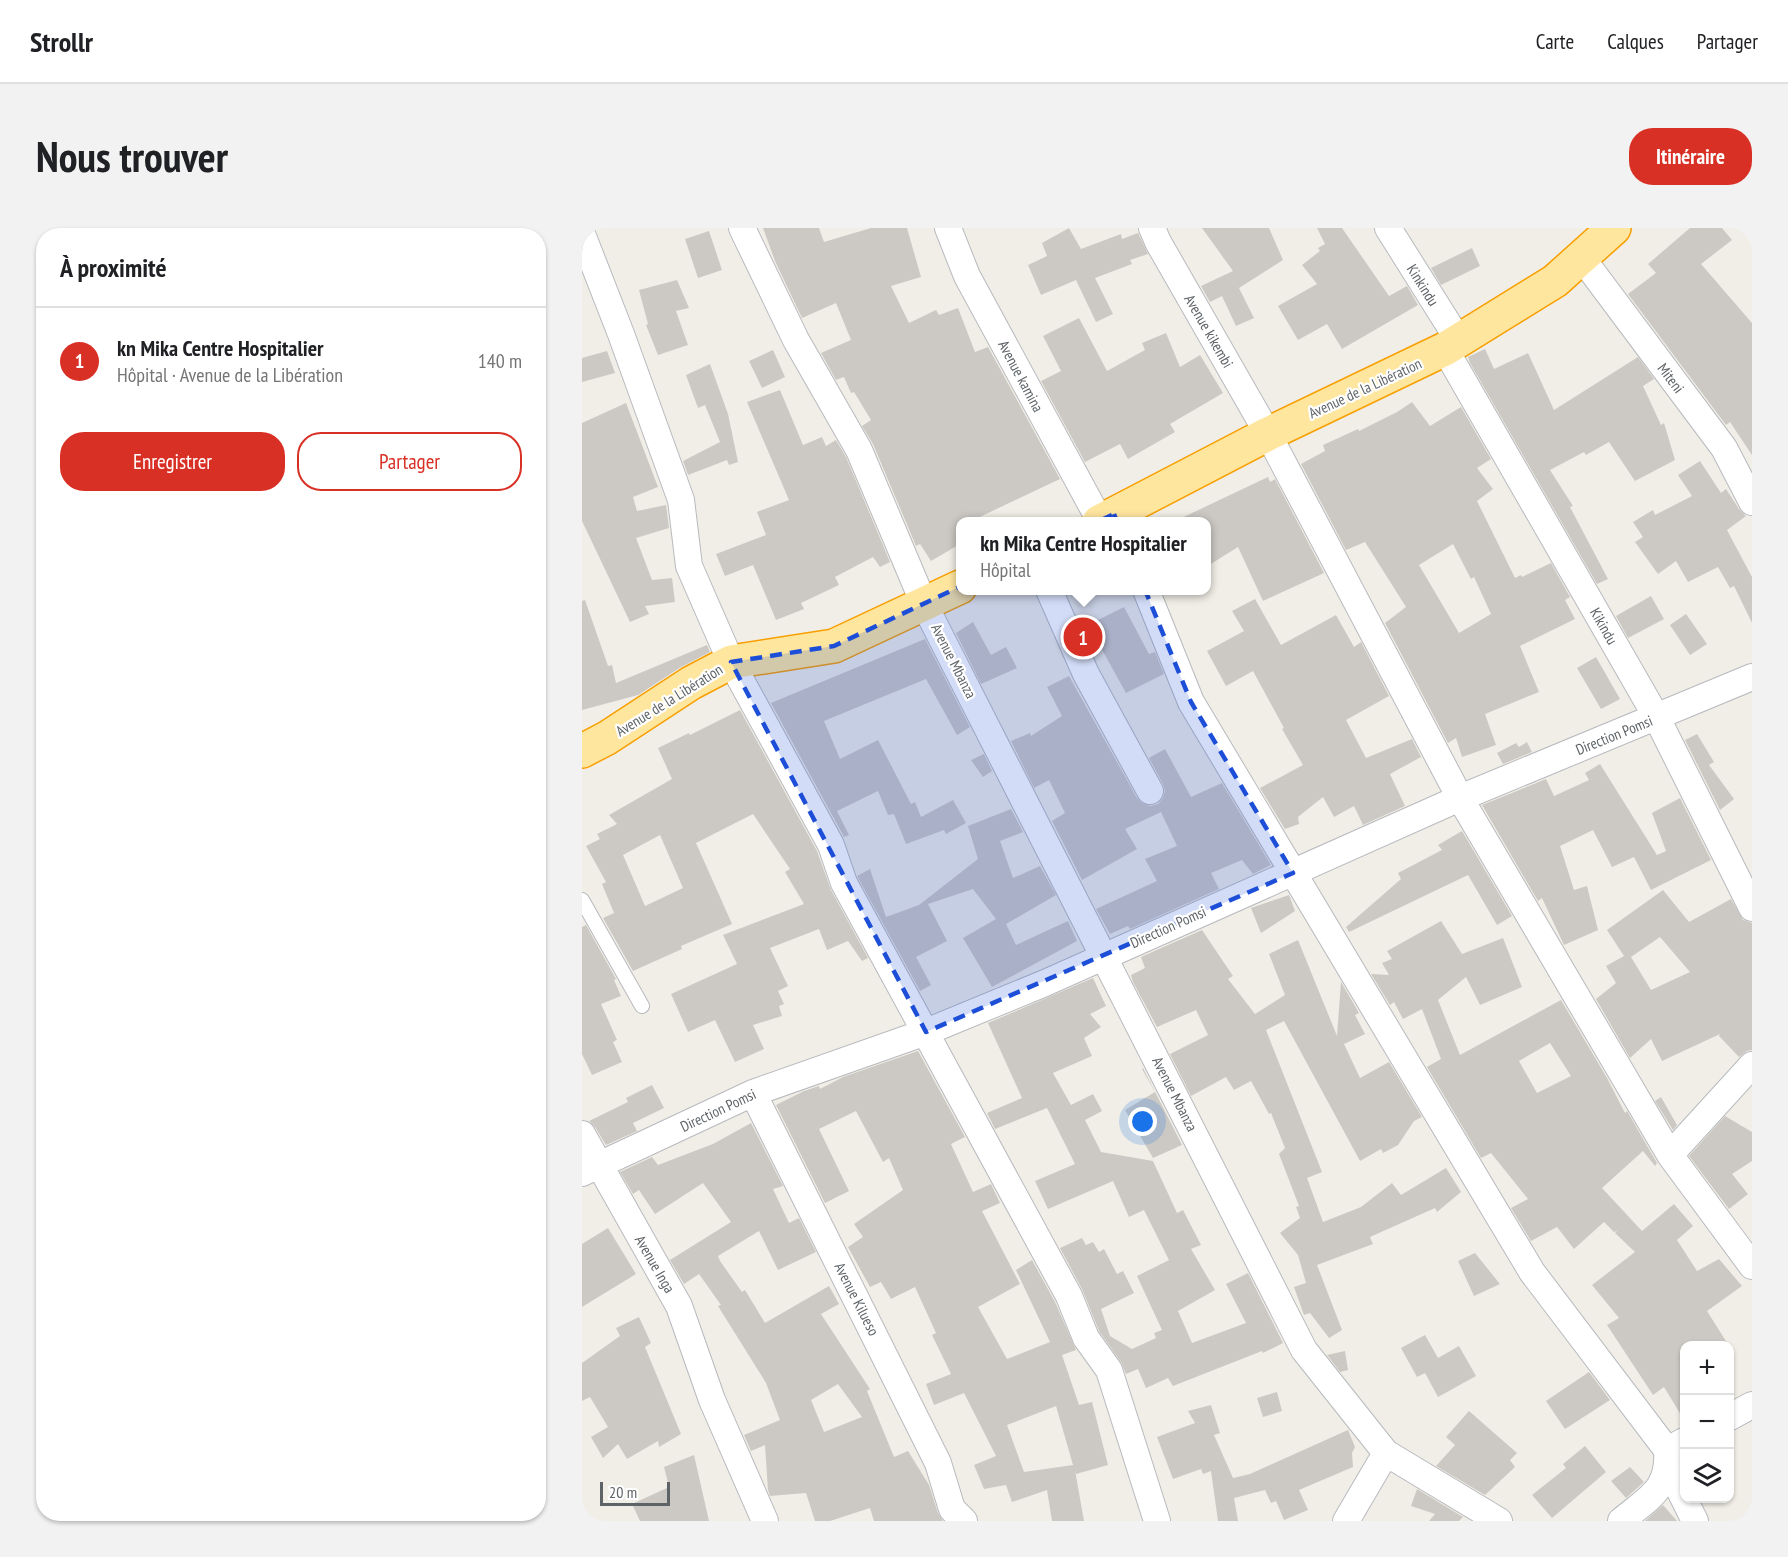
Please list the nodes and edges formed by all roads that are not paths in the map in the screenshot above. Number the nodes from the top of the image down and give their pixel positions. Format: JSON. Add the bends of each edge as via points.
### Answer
{"nodes":[{"id":1,"x":742,"y":228,"type":"edge"},
{"id":2,"x":948,"y":228,"type":"edge"},
{"id":3,"x":1152,"y":228,"type":"edge"},
{"id":4,"x":1388,"y":228,"type":"edge"},
{"id":5,"x":1614,"y":228,"type":"edge"},
{"id":6,"x":582,"y":234,"type":"edge"},
{"id":7,"x":1582,"y":258,"type":"junction"},
{"id":8,"x":1452,"y":345,"type":"junction"},
{"id":9,"x":1268,"y":434,"type":"junction"},
{"id":10,"x":1724,"y":448,"type":"junction"},
{"id":11,"x":1752,"y":463,"type":"edge"},
{"id":12,"x":1752,"y":502,"type":"edge"},
{"id":13,"x":1105,"y":517,"type":"edge"},
{"id":14,"x":1113,"y":517,"type":"edge"},
{"id":15,"x":956,"y":589,"type":"edge"},
{"id":16,"x":1051,"y":595,"type":"edge"},
{"id":17,"x":1148,"y":595,"type":"edge"},
{"id":18,"x":924,"y":604,"type":"junction"},
{"id":19,"x":731,"y":662,"type":"junction"},
{"id":20,"x":1752,"y":677,"type":"edge"},
{"id":21,"x":1657,"y":718,"type":"junction"},
{"id":22,"x":582,"y":751,"type":"edge"},
{"id":23,"x":1150,"y":791,"type":"dead end"},
{"id":24,"x":1460,"y":798,"type":"junction"},
{"id":25,"x":1293,"y":873,"type":"junction"},
{"id":26,"x":582,"y":900,"type":"edge"},
{"id":27,"x":1752,"y":908,"type":"edge"},
{"id":28,"x":1104,"y":955,"type":"junction"},
{"id":29,"x":642,"y":1006,"type":"dead end"},
{"id":30,"x":926,"y":1032,"type":"junction"},
{"id":31,"x":1752,"y":1065,"type":"edge"},
{"id":32,"x":753,"y":1093,"type":"junction"},
{"id":33,"x":582,"y":1134,"type":"edge"},
{"id":34,"x":1670,"y":1155,"type":"junction"},
{"id":35,"x":590,"y":1170,"type":"edge"},
{"id":36,"x":1752,"y":1266,"type":"edge"},
{"id":37,"x":1752,"y":1405,"type":"edge"},
{"id":38,"x":1734,"y":1415,"type":"edge"},
{"id":39,"x":1386,"y":1453,"type":"junction"},
{"id":40,"x":1673,"y":1453,"type":"edge"},
{"id":41,"x":958,"y":1515,"type":"edge"},
{"id":42,"x":765,"y":1521,"type":"edge"},
{"id":43,"x":1157,"y":1521,"type":"edge"},
{"id":44,"x":1346,"y":1521,"type":"edge"},
{"id":45,"x":1499,"y":1521,"type":"edge"},
{"id":46,"x":1621,"y":1521,"type":"edge"},
{"id":47,"x":1695,"y":1521,"type":"edge"}],
"edges":[{"from":1,"to":18,"type":"street","name":"Avenue Mbanza","via":[[796,340],[859,450]]},
{"from":2,"to":13,"type":"street","name":"Avenue kamina","via":[[967,276]]},
{"from":3,"to":9,"type":"street","name":"Avenue kikembi"},
{"from":4,"to":8,"type":"street","name":"Kinkindu"},
{"from":5,"to":7,"type":"highway","name":"Avenue de la Libération"},
{"from":6,"to":19,"type":"street","via":[[681,500],[689,566]]},
{"from":7,"to":8,"type":"highway","name":"Avenue de la Libération","via":[[1556,281]]},
{"from":7,"to":10,"type":"street","name":"Miteni"},
{"from":8,"to":9,"type":"highway","name":"Avenue de la Libération"},
{"from":8,"to":21,"type":"street","name":"Kikindu"},
{"from":9,"to":14,"type":"highway","name":"Avenue de la Libération"},
{"from":9,"to":24,"type":"street","name":"Avenue kikembi"},
{"from":10,"to":11,"type":"street"},
{"from":10,"to":12,"type":"street","name":"Miteni"},
{"from":15,"to":18,"type":"highway","name":"Avenue de la Libération"},
{"from":16,"to":23,"type":"street","via":[[1086,674]]},
{"from":17,"to":25,"type":"street","via":[[1191,702]]},
{"from":18,"to":19,"type":"highway","name":"Avenue de la Libération","via":[[834,646]]},
{"from":18,"to":28,"type":"street","name":"Avenue Mbanza"},
{"from":19,"to":22,"type":"highway","name":"Avenue de la Libération"},
{"from":19,"to":30,"type":"street","via":[[831,845],[844,884]]},
{"from":20,"to":21,"type":"street","name":"Direction Pomsi"},
{"from":21,"to":24,"type":"street","name":"Direction Pomsi"},
{"from":21,"to":27,"type":"street","name":"Kikindu"},
{"from":24,"to":25,"type":"street","name":"Direction Pomsi"},
{"from":24,"to":34,"type":"street","name":"Avenue kikembi"},
{"from":25,"to":28,"type":"street","name":"Direction Pomsi"},
{"from":25,"to":40,"type":"street","via":[[1532,1272]]},
{"from":26,"to":29,"type":"lane"},
{"from":28,"to":30,"type":"street","name":"Direction Pomsi"},
{"from":28,"to":39,"type":"street","name":"Avenue Mbanza","via":[[1304,1350]]},
{"from":30,"to":32,"type":"street","name":"Direction Pomsi"},
{"from":30,"to":43,"type":"street","via":[[1069,1296],[1086,1338],[1109,1370]]},
{"from":31,"to":34,"type":"street"},
{"from":32,"to":35,"type":"street","name":"Direction Pomsi"},
{"from":32,"to":41,"type":"street","name":"Avenue Kilueso","via":[[938,1463]]},
{"from":33,"to":35,"type":"street","name":"Avenue Inga"},
{"from":34,"to":36,"type":"street","name":"Avenue kikembi"},
{"from":35,"to":42,"type":"street","name":"Avenue Inga","via":[[679,1306],[712,1400]]},
{"from":37,"to":38,"type":"street"},
{"from":39,"to":44,"type":"street"},
{"from":39,"to":45,"type":"street","name":"Avenue Mbanza"},
{"from":40,"to":46,"type":"street","via":[[1661,1486]]},
{"from":40,"to":47,"type":"street"}]}
